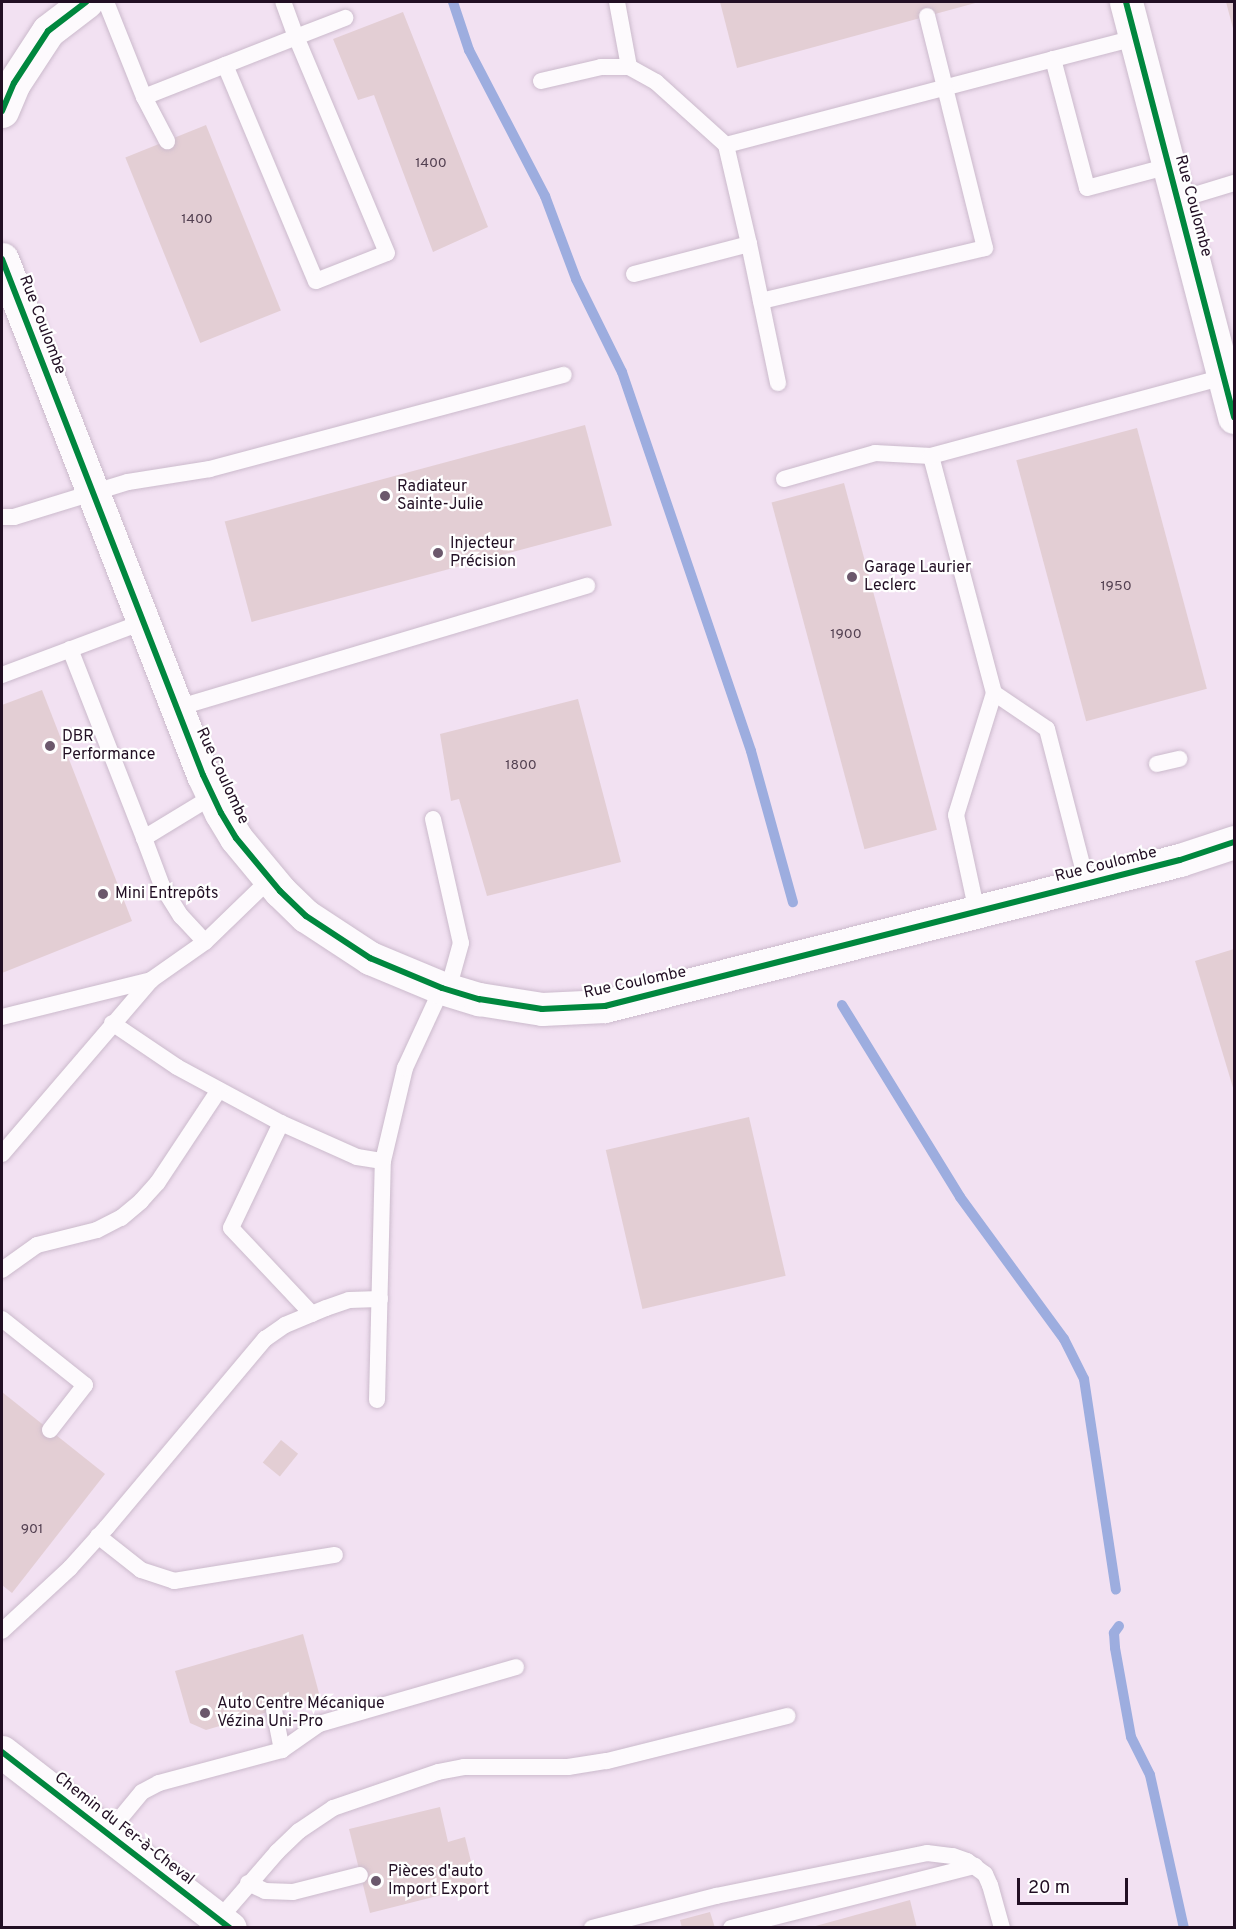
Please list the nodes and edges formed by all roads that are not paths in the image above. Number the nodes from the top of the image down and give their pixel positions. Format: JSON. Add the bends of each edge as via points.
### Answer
{"nodes":[{"id":1,"x":90,"y":2,"type":"edge"},
{"id":2,"x":283,"y":2,"type":"edge"},
{"id":3,"x":618,"y":2,"type":"edge"},
{"id":4,"x":1126,"y":2,"type":"edge"},
{"id":5,"x":927,"y":16,"type":"dead end"},
{"id":6,"x":345,"y":18,"type":"dead end"},
{"id":7,"x":296,"y":36,"type":"junction"},
{"id":8,"x":1135,"y":38,"type":"junction"},
{"id":9,"x":1053,"y":59,"type":"junction"},
{"id":10,"x":225,"y":64,"type":"junction"},
{"id":11,"x":629,"y":67,"type":"junction"},
{"id":12,"x":541,"y":81,"type":"dead end"},
{"id":13,"x":945,"y":86,"type":"junction"},
{"id":14,"x":144,"y":98,"type":"junction"},
{"id":15,"x":2,"y":111,"type":"edge"},
{"id":16,"x":167,"y":141,"type":"dead end"},
{"id":17,"x":726,"y":145,"type":"junction"},
{"id":18,"x":1169,"y":166,"type":"junction"},
{"id":19,"x":1234,"y":183,"type":"edge"},
{"id":20,"x":1178,"y":200,"type":"junction"},
{"id":21,"x":749,"y":244,"type":"junction"},
{"id":22,"x":2,"y":259,"type":"edge"},
{"id":23,"x":634,"y":274,"type":"dead end"},
{"id":24,"x":761,"y":301,"type":"junction"},
{"id":25,"x":564,"y":375,"type":"dead end"},
{"id":26,"x":1224,"y":377,"type":"junction"},
{"id":27,"x":778,"y":383,"type":"dead end"},
{"id":28,"x":1234,"y":417,"type":"edge"},
{"id":29,"x":931,"y":456,"type":"junction"},
{"id":30,"x":784,"y":479,"type":"dead end"},
{"id":31,"x":92,"y":492,"type":"junction"},
{"id":32,"x":2,"y":517,"type":"edge"},
{"id":33,"x":587,"y":586,"type":"dead end"},
{"id":34,"x":143,"y":622,"type":"junction"},
{"id":35,"x":70,"y":649,"type":"junction"},
{"id":36,"x":2,"y":675,"type":"edge"},
{"id":37,"x":994,"y":693,"type":"junction"},
{"id":38,"x":177,"y":708,"type":"junction"},
{"id":39,"x":1179,"y":759,"type":"dead end"},
{"id":40,"x":1157,"y":765,"type":"dead end"},
{"id":41,"x":213,"y":796,"type":"junction"},
{"id":42,"x":433,"y":819,"type":"dead end"},
{"id":43,"x":144,"y":838,"type":"junction"},
{"id":44,"x":1234,"y":842,"type":"edge"},
{"id":45,"x":270,"y":879,"type":"junction"},
{"id":46,"x":1087,"y":884,"type":"junction"},
{"id":47,"x":977,"y":912,"type":"junction"},
{"id":48,"x":205,"y":942,"type":"junction"},
{"id":49,"x":151,"y":980,"type":"junction"},
{"id":50,"x":445,"y":989,"type":"junction"},
{"id":51,"x":2,"y":1017,"type":"edge"},
{"id":52,"x":112,"y":1023,"type":"junction"},
{"id":53,"x":219,"y":1090,"type":"junction"},
{"id":54,"x":281,"y":1123,"type":"junction"},
{"id":55,"x":2,"y":1154,"type":"edge"},
{"id":56,"x":383,"y":1161,"type":"junction"},
{"id":57,"x":2,"y":1270,"type":"edge"},
{"id":58,"x":380,"y":1299,"type":"junction"},
{"id":59,"x":312,"y":1314,"type":"junction"},
{"id":60,"x":2,"y":1319,"type":"edge"},
{"id":61,"x":377,"y":1400,"type":"dead end"},
{"id":62,"x":50,"y":1430,"type":"dead end"},
{"id":63,"x":98,"y":1536,"type":"junction"},
{"id":64,"x":335,"y":1555,"type":"dead end"},
{"id":65,"x":2,"y":1630,"type":"edge"},
{"id":66,"x":516,"y":1666,"type":"dead end"},
{"id":67,"x":274,"y":1710,"type":"dead end"},
{"id":68,"x":788,"y":1716,"type":"dead end"},
{"id":69,"x":282,"y":1750,"type":"junction"},
{"id":70,"x":2,"y":1752,"type":"edge"},
{"id":71,"x":108,"y":1833,"type":"junction"},
{"id":72,"x":975,"y":1866,"type":"junction"},
{"id":73,"x":360,"y":1875,"type":"dead end"},
{"id":74,"x":248,"y":1883,"type":"junction"},
{"id":75,"x":224,"y":1923,"type":"edge"},
{"id":76,"x":592,"y":1928,"type":"edge"},
{"id":77,"x":731,"y":1928,"type":"edge"},
{"id":78,"x":1002,"y":1928,"type":"edge"}],
"edges":[{"from":1,"to":14,"type":"lane"},
{"from":1,"to":15,"type":"street","via":[[48,31],[14,83]]},
{"from":2,"to":7,"type":"lane"},
{"from":3,"to":11,"type":"lane"},
{"from":4,"to":8,"type":"street","name":"Rue Coulombe"},
{"from":5,"to":13,"type":"lane"},
{"from":6,"to":7,"type":"lane"},
{"from":7,"to":10,"type":"lane"},
{"from":7,"to":10,"type":"lane","via":[[387,253],[315,281]]},
{"from":8,"to":9,"type":"lane"},
{"from":8,"to":18,"type":"street","name":"Rue Coulombe"},
{"from":9,"to":13,"type":"lane"},
{"from":9,"to":18,"type":"lane","via":[[1087,188]]},
{"from":10,"to":14,"type":"lane"},
{"from":11,"to":12,"type":"lane","via":[[601,67]]},
{"from":11,"to":17,"type":"lane","via":[[656,82]]},
{"from":13,"to":17,"type":"lane"},
{"from":13,"to":24,"type":"lane","via":[[985,248]]},
{"from":14,"to":16,"type":"lane"},
{"from":17,"to":21,"type":"lane"},
{"from":18,"to":20,"type":"street","name":"Rue Coulombe"},
{"from":19,"to":20,"type":"lane"},
{"from":20,"to":26,"type":"street","name":"Rue Coulombe"},
{"from":21,"to":23,"type":"lane"},
{"from":21,"to":24,"type":"lane"},
{"from":22,"to":31,"type":"street","name":"Rue Coulombe"},
{"from":24,"to":27,"type":"lane"},
{"from":25,"to":31,"type":"lane","via":[[210,469]]},
{"from":26,"to":28,"type":"street","name":"Rue Coulombe"},
{"from":26,"to":29,"type":"lane"},
{"from":29,"to":30,"type":"lane","via":[[875,453]]},
{"from":29,"to":37,"type":"lane"},
{"from":31,"to":32,"type":"lane","via":[[14,517]]},
{"from":31,"to":34,"type":"street","name":"Rue Coulombe"},
{"from":33,"to":38,"type":"lane"},
{"from":34,"to":35,"type":"lane"},
{"from":34,"to":38,"type":"street","name":"Rue Coulombe"},
{"from":35,"to":36,"type":"lane"},
{"from":35,"to":43,"type":"lane"},
{"from":37,"to":46,"type":"lane","via":[[1047,729]]},
{"from":37,"to":47,"type":"lane","via":[[957,815]]},
{"from":38,"to":41,"type":"street","name":"Rue Coulombe"},
{"from":39,"to":40,"type":"lane"},
{"from":41,"to":43,"type":"lane"},
{"from":41,"to":45,"type":"street","name":"Rue Coulombe","via":[[236,838]]},
{"from":42,"to":50,"type":"lane","via":[[461,943]]},
{"from":43,"to":48,"type":"lane","via":[[162,886],[181,916]]},
{"from":44,"to":46,"type":"street","name":"Rue Coulombe"},
{"from":45,"to":48,"type":"lane"},
{"from":45,"to":50,"type":"street","name":"Rue Coulombe","via":[[306,916],[338,938],[370,958]]},
{"from":46,"to":47,"type":"street","name":"Rue Coulombe"},
{"from":47,"to":50,"type":"street","name":"Rue Coulombe","via":[[605,1006],[533,1008]]},
{"from":48,"to":49,"type":"lane"},
{"from":49,"to":51,"type":"lane"},
{"from":49,"to":52,"type":"lane"},
{"from":50,"to":56,"type":"lane","via":[[405,1068]]},
{"from":52,"to":53,"type":"lane"},
{"from":52,"to":55,"type":"lane"},
{"from":53,"to":54,"type":"lane"},
{"from":53,"to":57,"type":"lane","via":[[158,1182],[121,1218],[97,1230],[37,1245]]},
{"from":54,"to":56,"type":"lane","via":[[357,1157]]},
{"from":54,"to":59,"type":"lane","via":[[231,1228]]},
{"from":56,"to":58,"type":"lane"},
{"from":58,"to":59,"type":"lane","via":[[349,1300]]},
{"from":58,"to":61,"type":"lane"},
{"from":59,"to":63,"type":"lane","via":[[265,1339]]},
{"from":60,"to":62,"type":"lane","via":[[85,1385]]},
{"from":63,"to":64,"type":"lane","via":[[141,1570],[174,1581]]},
{"from":63,"to":65,"type":"lane","via":[[70,1568]]},
{"from":66,"to":69,"type":"lane","via":[[319,1724]]},
{"from":67,"to":69,"type":"lane"},
{"from":68,"to":74,"type":"lane","via":[[607,1761],[568,1767],[488,1765],[438,1772],[333,1808],[299,1831]]},
{"from":69,"to":71,"type":"lane","via":[[149,1787]]},
{"from":70,"to":71,"type":"street","name":"Chemin du Fer-à-Cheval"},
{"from":71,"to":75,"type":"street","name":"Chemin du Fer-à-Cheval"},
{"from":72,"to":76,"type":"lane","via":[[953,1856],[927,1853],[716,1896]]},
{"from":72,"to":77,"type":"lane"},
{"from":72,"to":78,"type":"lane","via":[[990,1885]]},
{"from":73,"to":74,"type":"lane","via":[[293,1892],[265,1891]]},
{"from":74,"to":75,"type":"lane"}]}
